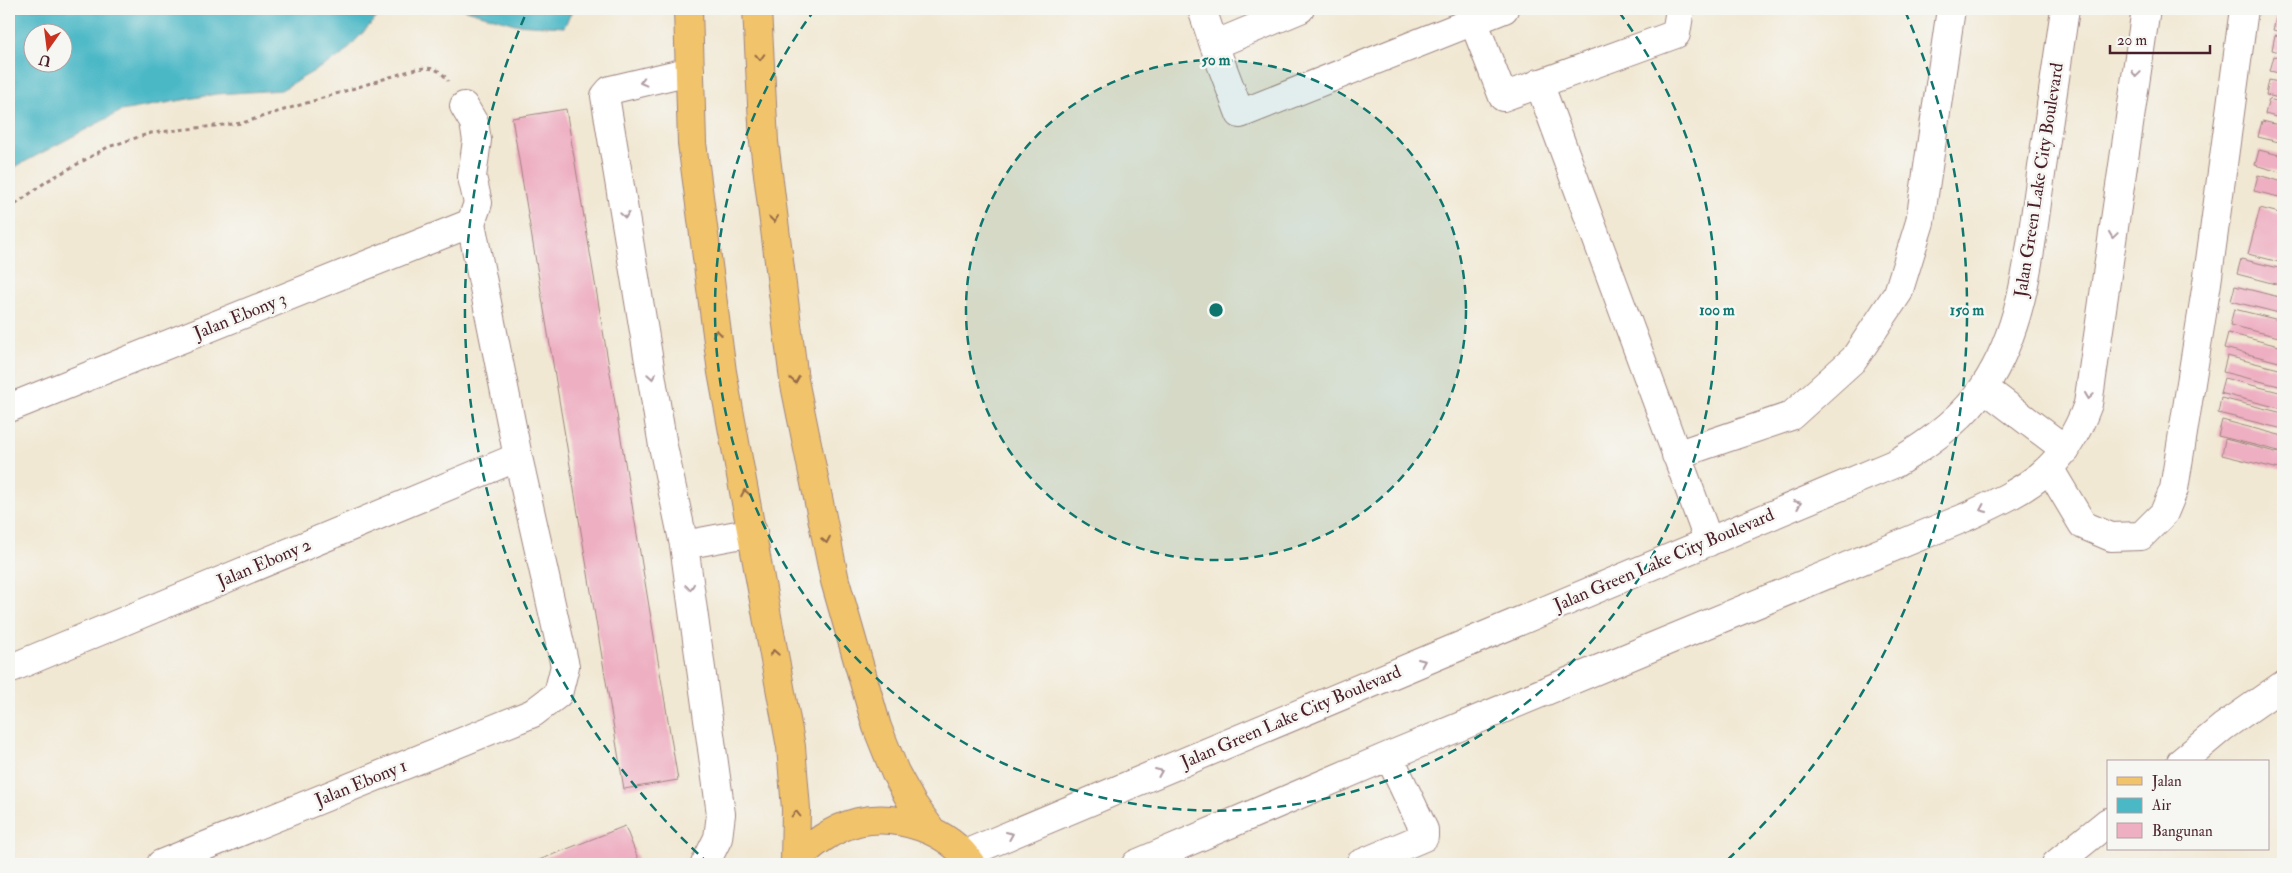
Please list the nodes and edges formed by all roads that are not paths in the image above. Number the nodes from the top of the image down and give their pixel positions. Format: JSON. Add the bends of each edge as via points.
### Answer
{"nodes":[{"id":1,"x":688,"y":9,"type":"edge"},
{"id":2,"x":757,"y":9,"type":"edge"},
{"id":3,"x":1202,"y":9,"type":"edge"},
{"id":4,"x":1300,"y":9,"type":"edge"},
{"id":5,"x":1504,"y":9,"type":"edge"},
{"id":6,"x":1680,"y":9,"type":"edge"},
{"id":7,"x":1951,"y":9,"type":"edge"},
{"id":8,"x":2065,"y":9,"type":"edge"},
{"id":9,"x":2146,"y":9,"type":"edge"},
{"id":10,"x":2244,"y":9,"type":"edge"},
{"id":11,"x":1474,"y":20,"type":"junction"},
{"id":12,"x":1214,"y":45,"type":"junction"},
{"id":13,"x":690,"y":71,"type":"junction"},
{"id":14,"x":1539,"y":83,"type":"junction"},
{"id":15,"x":464,"y":106,"type":"road end"},
{"id":16,"x":471,"y":223,"type":"junction"},
{"id":17,"x":1984,"y":388,"type":"junction"},
{"id":18,"x":9,"y":408,"type":"edge"},
{"id":19,"x":1676,"y":455,"type":"junction"},
{"id":20,"x":518,"y":457,"type":"junction"},
{"id":21,"x":2058,"y":459,"type":"junction"},
{"id":22,"x":753,"y":532,"type":"junction"},
{"id":23,"x":1709,"y":542,"type":"junction"},
{"id":24,"x":684,"y":545,"type":"junction"},
{"id":25,"x":9,"y":669,"type":"edge"},
{"id":26,"x":2283,"y":685,"type":"edge"},
{"id":27,"x":1389,"y":756,"type":"junction"},
{"id":28,"x":2183,"y":760,"type":"edge"},
{"id":29,"x":2107,"y":823,"type":"edge"},
{"id":30,"x":932,"y":831,"type":"junction"},
{"id":31,"x":968,"y":859,"type":"edge"},
{"id":32,"x":794,"y":863,"type":"edge"},
{"id":33,"x":161,"y":864,"type":"edge"},
{"id":34,"x":705,"y":864,"type":"edge"},
{"id":35,"x":1136,"y":864,"type":"edge"},
{"id":36,"x":1360,"y":864,"type":"edge"},
{"id":37,"x":2056,"y":864,"type":"edge"}],
"edges":[{"from":1,"to":13,"type":"main road"},
{"from":2,"to":30,"type":"main road","one_way":true,"via":[[764,142],[794,380],[835,581],[877,727],[912,803]]},
{"from":3,"to":12,"type":"street"},
{"from":4,"to":12,"type":"street"},
{"from":5,"to":11,"type":"street"},
{"from":6,"to":14,"type":"street","via":[[1676,34]]},
{"from":7,"to":19,"type":"street","via":[[1920,222],[1898,293],[1854,359],[1791,416]]},
{"from":8,"to":17,"type":"street","name":"Jalan Green Lake City Boulevard","via":[[2028,264],[2018,310],[2003,352]]},
{"from":9,"to":21,"type":"street","one_way":true,"via":[[2088,404],[2079,430]]},
{"from":10,"to":21,"type":"street","via":[[2204,302],[2174,489],[2164,513],[2141,536],[2111,537],[2082,525]]},
{"from":11,"to":12,"type":"street","via":[[1240,114]]},
{"from":11,"to":14,"type":"street","via":[[1503,97]]},
{"from":22,"to":13,"type":"main road","one_way":true,"via":[[722,372],[692,143]]},
{"from":13,"to":24,"type":"street","one_way":true,"via":[[610,90],[605,96],[663,446]]},
{"from":14,"to":19,"type":"street"},
{"from":15,"to":16,"type":"street","via":[[474,123],[477,140],[472,177],[478,203]]},
{"from":16,"to":18,"type":"street","name":"Jalan Ebony 3"},
{"from":16,"to":20,"type":"street"},
{"from":17,"to":21,"type":"street"},
{"from":23,"to":17,"type":"street","name":"Jalan Green Lake City Boulevard","one_way":true,"via":[[1896,463],[1931,442]]},
{"from":19,"to":23,"type":"street"},
{"from":20,"to":25,"type":"street","name":"Jalan Ebony 2"},
{"from":20,"to":33,"type":"street","name":"Jalan Ebony 1","via":[[565,666],[558,694],[534,713]]},
{"from":21,"to":27,"type":"street","one_way":true,"via":[[2031,483],[1964,518]]},
{"from":22,"to":24,"type":"street"},
{"from":32,"to":22,"type":"main road","one_way":true,"via":[[796,809],[791,747]]},
{"from":31,"to":23,"type":"street","name":"Jalan Green Lake City Boulevard","one_way":true},
{"from":24,"to":34,"type":"street","one_way":true,"via":[[721,814],[718,838]]},
{"from":26,"to":28,"type":"street"},
{"from":27,"to":35,"type":"street"},
{"from":27,"to":36,"type":"street","via":[[1425,834],[1419,841]]},
{"from":29,"to":37,"type":"street"},
{"from":30,"to":31,"type":"main road"},
{"from":30,"to":32,"type":"main road","via":[[896,820],[858,822],[823,837]]}]}
